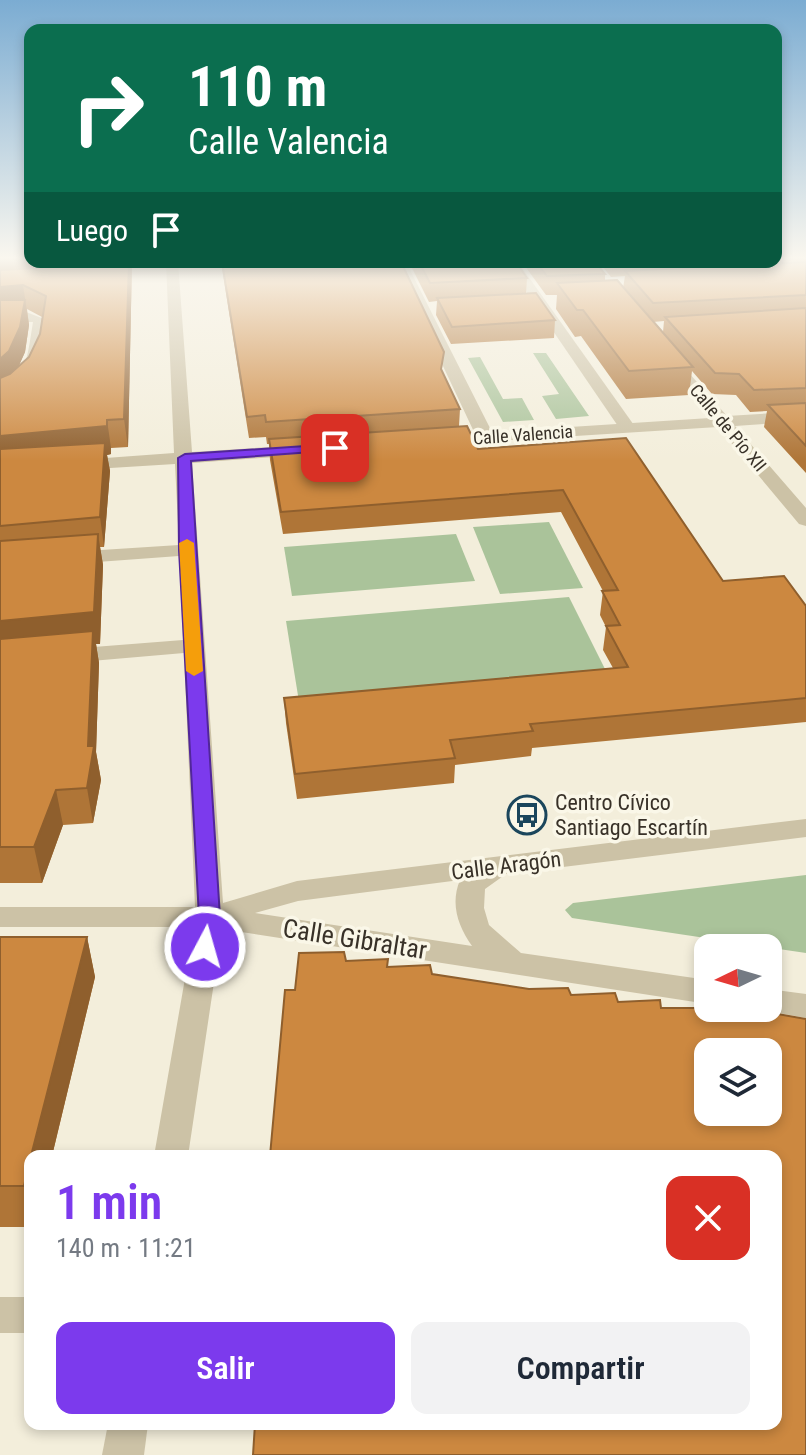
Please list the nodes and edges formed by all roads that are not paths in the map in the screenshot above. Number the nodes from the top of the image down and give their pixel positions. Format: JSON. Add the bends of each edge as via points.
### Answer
{"nodes":[{"id":1,"x":39,"y":326,"type":"edge"},
{"id":2,"x":176,"y":326,"type":"edge"},
{"id":3,"x":438,"y":326,"type":"edge"},
{"id":4,"x":557,"y":326,"type":"edge"},
{"id":5,"x":655,"y":341,"type":"edge"},
{"id":6,"x":0,"y":399,"type":"edge"},
{"id":7,"x":806,"y":416,"type":"edge"},
{"id":8,"x":722,"y":422,"type":"junction"},
{"id":9,"x":628,"y":428,"type":"junction"},
{"id":10,"x":486,"y":438,"type":"junction"},
{"id":11,"x":422,"y":442,"type":"edge"},
{"id":12,"x":327,"y":448,"type":"edge"},
{"id":13,"x":185,"y":458,"type":"junction"},
{"id":14,"x":62,"y":466,"type":"edge"},
{"id":15,"x":806,"y":520,"type":"edge"},
{"id":16,"x":187,"y":550,"type":"junction"},
{"id":17,"x":47,"y":560,"type":"edge"},
{"id":18,"x":193,"y":646,"type":"junction"},
{"id":19,"x":44,"y":658,"type":"edge"},
{"id":20,"x":806,"y":828,"type":"edge"},
{"id":21,"x":500,"y":866,"type":"junction"},
{"id":22,"x":0,"y":917,"type":"edge"},
{"id":23,"x":210,"y":917,"type":"junction"},
{"id":24,"x":534,"y":965,"type":"junction"},
{"id":25,"x":694,"y":990,"type":"edge"},
{"id":26,"x":782,"y":1003,"type":"edge"},
{"id":27,"x":806,"y":1006,"type":"edge"},
{"id":28,"x":172,"y":1150,"type":"edge"},
{"id":29,"x":0,"y":1315,"type":"edge"},
{"id":30,"x":24,"y":1315,"type":"edge"},
{"id":31,"x":127,"y":1430,"type":"edge"},
{"id":32,"x":123,"y":1455,"type":"edge"}],
"edges":[{"from":1,"to":6,"type":"street","via":[[33,373],[25,385]]},
{"from":2,"to":13,"type":"street"},
{"from":3,"to":10,"type":"street"},
{"from":4,"to":9,"type":"street"},
{"from":5,"to":8,"type":"street","name":"Calle de Pío XII"},
{"from":7,"to":8,"type":"street","name":"Calle Valencia"},
{"from":8,"to":9,"type":"street","name":"Calle Valencia"},
{"from":8,"to":15,"type":"street","name":"Calle de Pío XII"},
{"from":9,"to":10,"type":"street","name":"Calle Valencia"},
{"from":10,"to":11,"type":"street","name":"Calle Valencia"},
{"from":12,"to":13,"type":"street"},
{"from":13,"to":14,"type":"street"},
{"from":13,"to":16,"type":"street"},
{"from":16,"to":17,"type":"street"},
{"from":16,"to":18,"type":"street"},
{"from":18,"to":19,"type":"street"},
{"from":18,"to":23,"type":"street"},
{"from":20,"to":21,"type":"street","name":"Calle Aragón"},
{"from":21,"to":23,"type":"street","name":"Calle Aragón","via":[[297,891]]},
{"from":21,"to":24,"type":"street","via":[[472,884],[470,920],[491,948]]},
{"from":22,"to":23,"type":"street","name":"Calle Gibraltar"},
{"from":23,"to":24,"type":"street","name":"Calle Gibraltar"},
{"from":23,"to":28,"type":"street"},
{"from":24,"to":25,"type":"street","name":"Calle Gibraltar"},
{"from":26,"to":27,"type":"street"},
{"from":29,"to":30,"type":"street"},
{"from":31,"to":32,"type":"street"}]}
